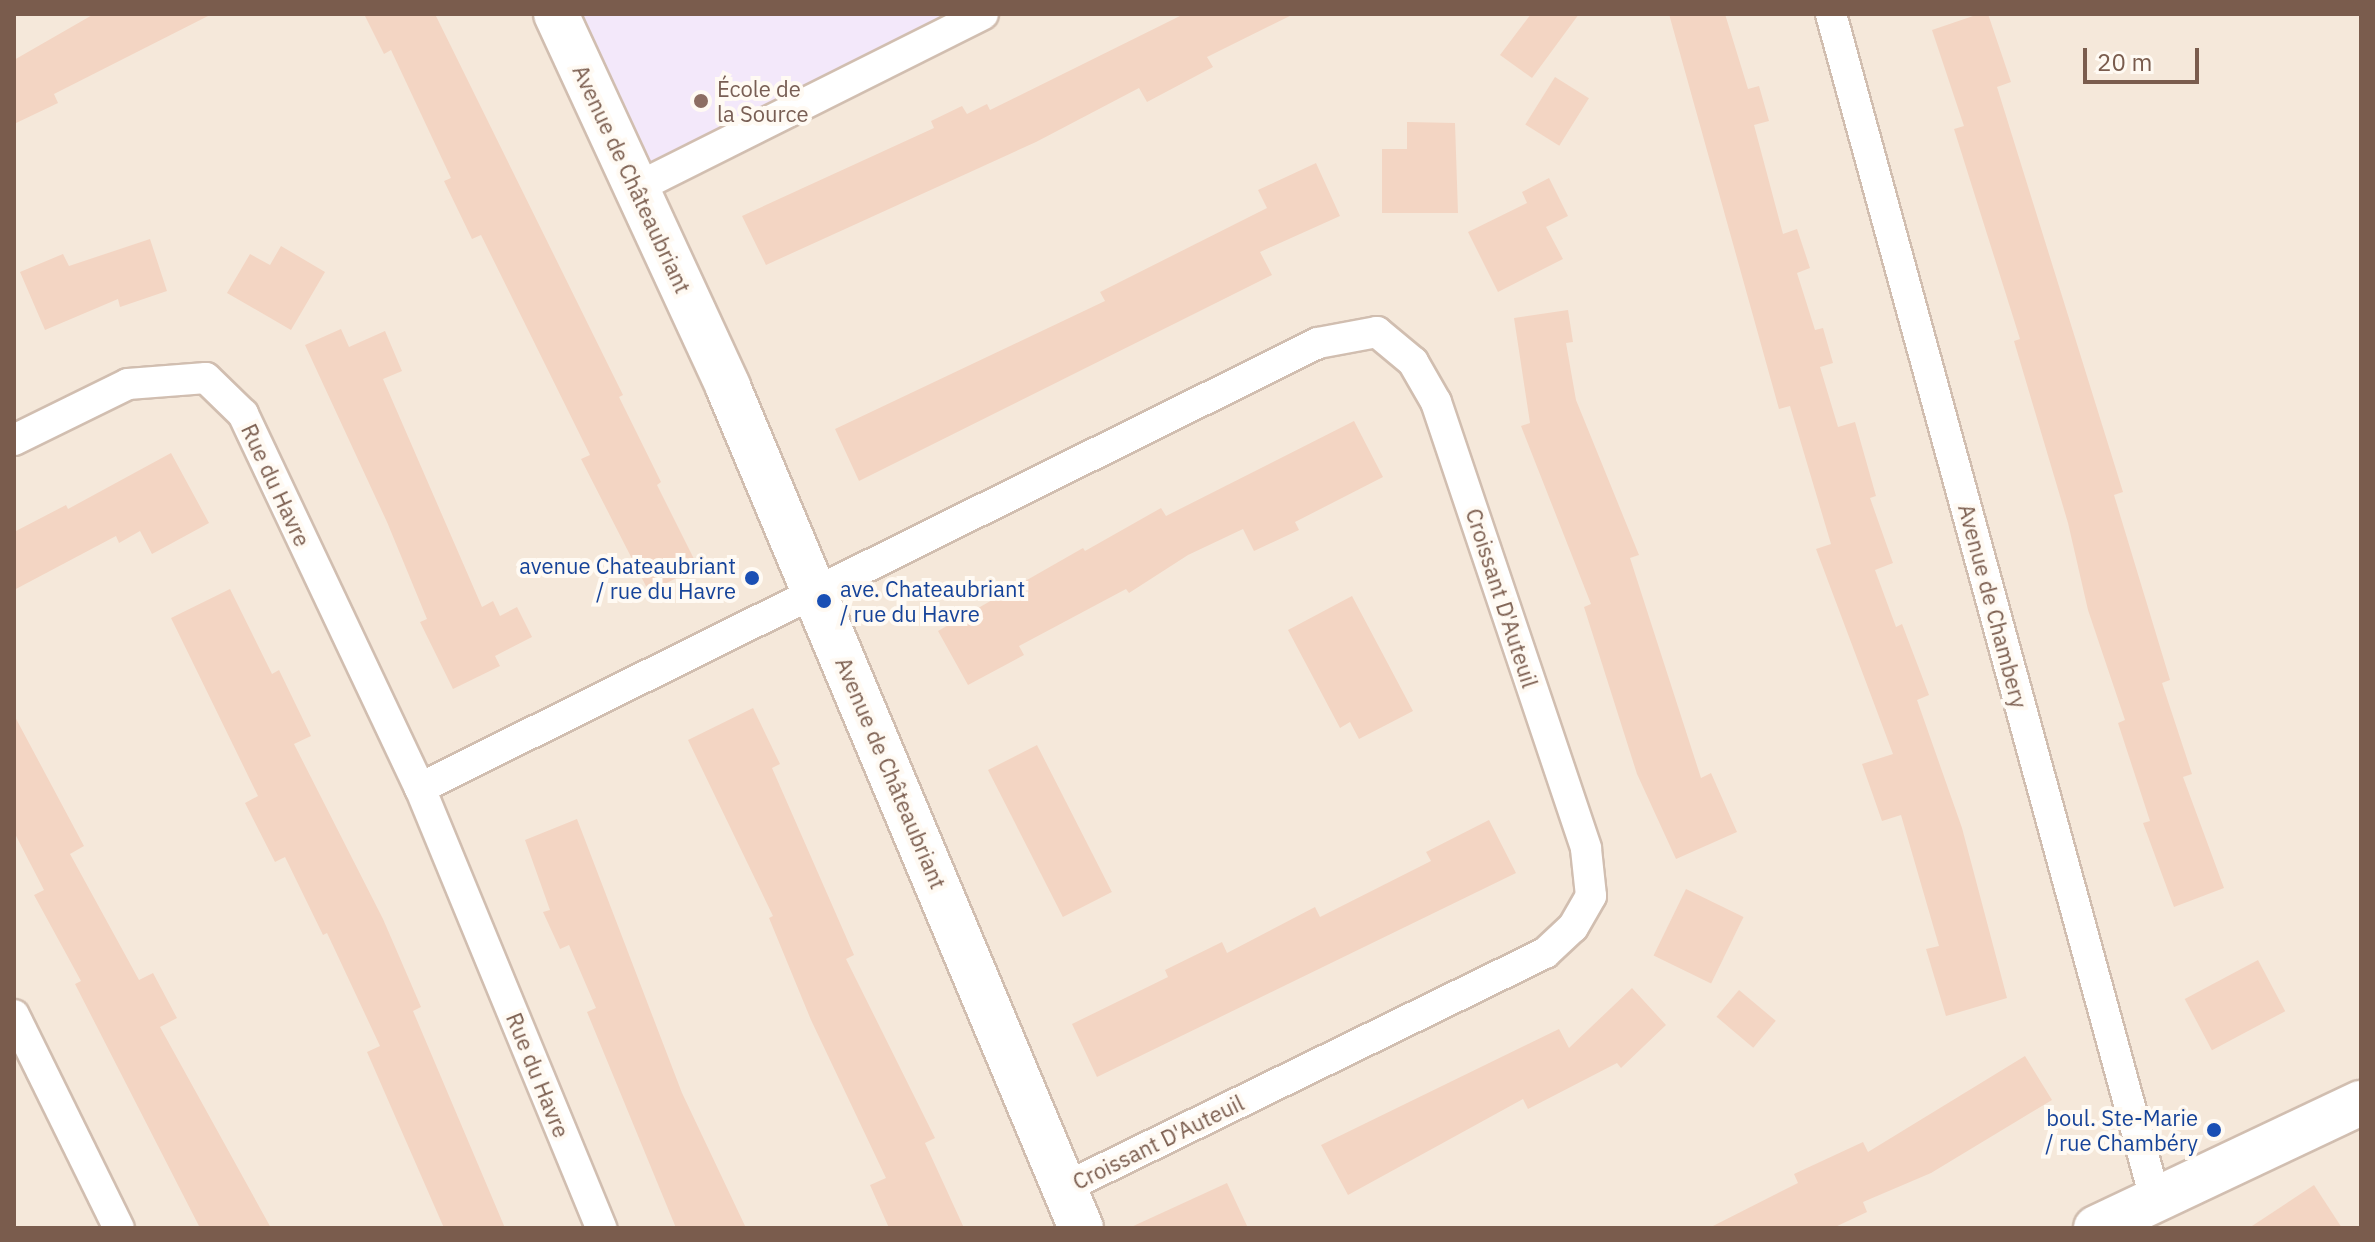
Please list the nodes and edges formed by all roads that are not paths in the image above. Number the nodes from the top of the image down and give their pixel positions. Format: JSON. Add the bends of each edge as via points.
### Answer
{"nodes":[{"id":1,"x":556,"y":14,"type":"edge"},
{"id":2,"x":983,"y":14,"type":"edge"},
{"id":3,"x":1831,"y":14,"type":"edge"},
{"id":4,"x":636,"y":188,"type":"junction"},
{"id":5,"x":14,"y":440,"type":"edge"},
{"id":6,"x":817,"y":595,"type":"junction"},
{"id":7,"x":420,"y":788,"type":"junction"},
{"id":8,"x":14,"y":1015,"type":"edge"},
{"id":9,"x":2361,"y":1103,"type":"edge"},
{"id":10,"x":1064,"y":1188,"type":"junction"},
{"id":11,"x":2155,"y":1198,"type":"junction"},
{"id":12,"x":119,"y":1228,"type":"edge"},
{"id":13,"x":601,"y":1228,"type":"edge"},
{"id":14,"x":1081,"y":1228,"type":"edge"},
{"id":15,"x":2096,"y":1228,"type":"edge"}],
"edges":[{"from":1,"to":4,"type":"street","name":"Avenue de Châteaubriant"},
{"from":2,"to":4,"type":"street"},
{"from":3,"to":11,"type":"street","name":"Avenue de Chambery"},
{"from":4,"to":6,"type":"street","name":"Avenue de Châteaubriant"},
{"from":5,"to":7,"type":"street","name":"Rue du Havre","via":[[128,384],[206,378],[243,414]]},
{"from":6,"to":7,"type":"street"},
{"from":6,"to":10,"type":"street","name":"Avenue de Châteaubriant"},
{"from":6,"to":10,"type":"street","name":"Croissant D'Auteuil","via":[[1318,343],[1377,332],[1413,362],[1436,402],[1586,849],[1591,896],[1573,927],[1545,953]]},
{"from":7,"to":13,"type":"street","name":"Rue du Havre"},
{"from":8,"to":12,"type":"street"},
{"from":9,"to":11,"type":"street"},
{"from":10,"to":14,"type":"street","name":"Avenue de Châteaubriant"},
{"from":11,"to":15,"type":"street"}]}
